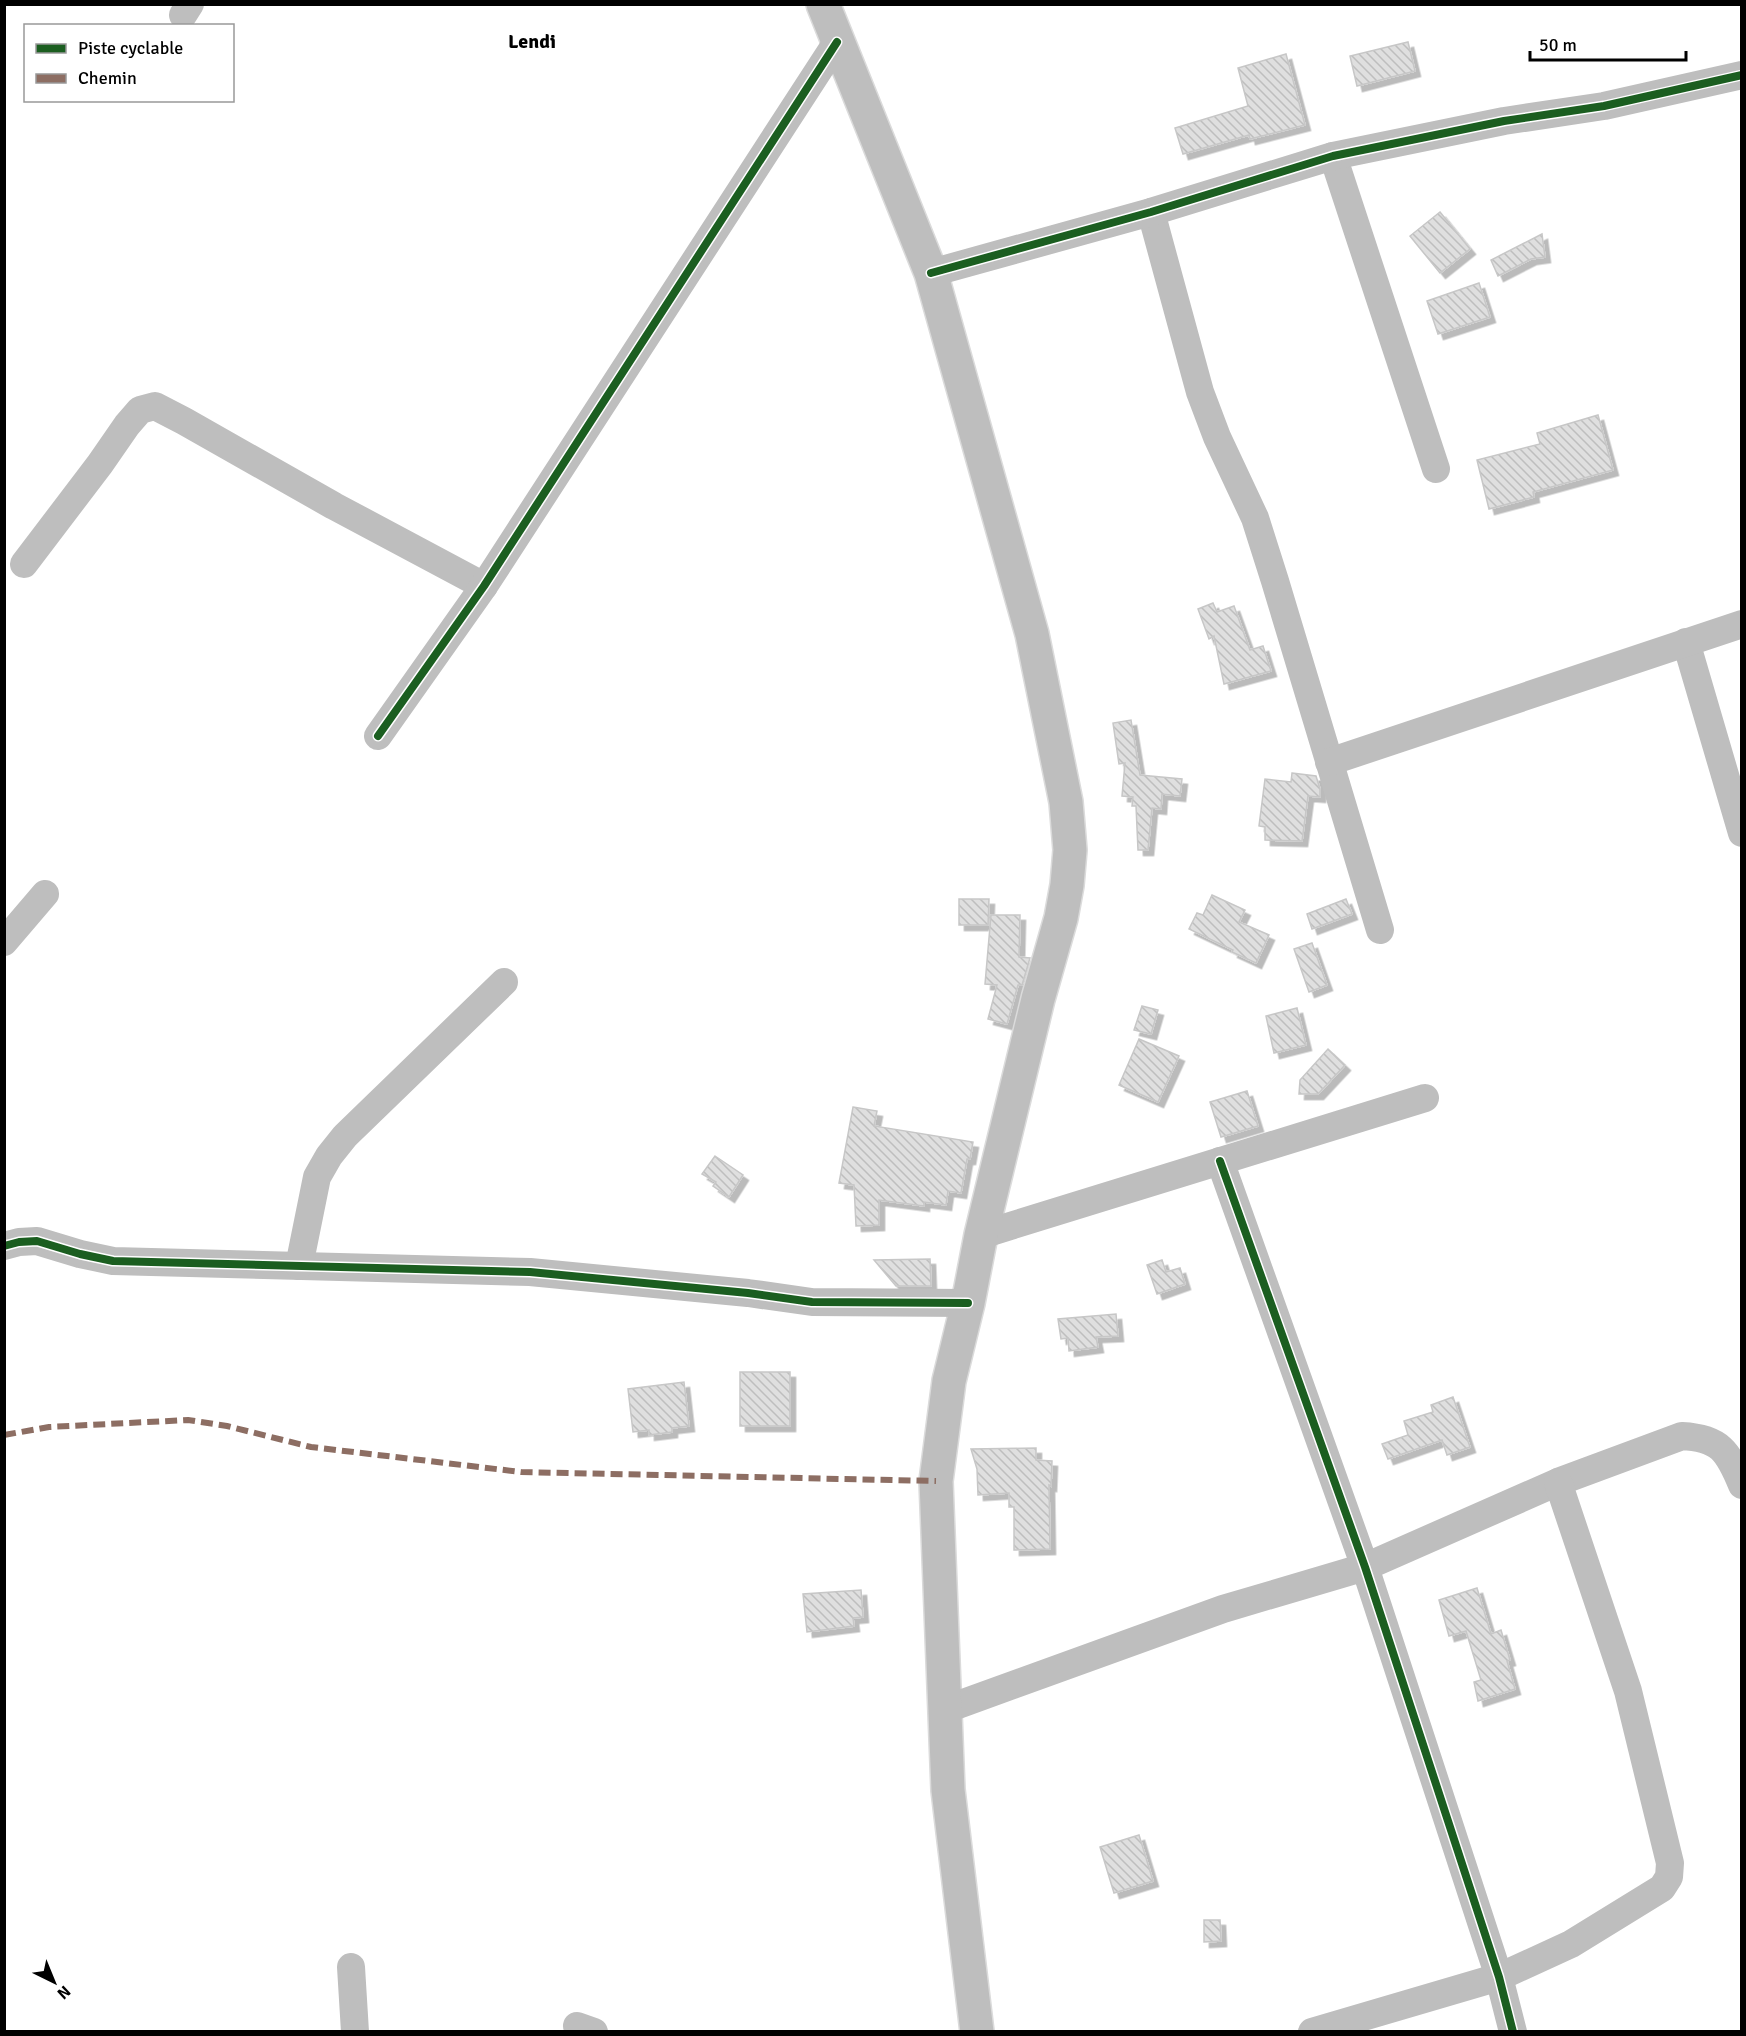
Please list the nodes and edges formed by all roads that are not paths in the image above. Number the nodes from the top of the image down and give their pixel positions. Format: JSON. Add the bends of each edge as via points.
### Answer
{"nodes":[{"id":1,"x":823,"y":4,"type":"edge"},
{"id":2,"x":837,"y":42,"type":"junction"},
{"id":3,"x":1742,"y":75,"type":"edge"},
{"id":4,"x":1333,"y":156,"type":"junction"},
{"id":5,"x":1151,"y":212,"type":"junction"},
{"id":6,"x":930,"y":273,"type":"junction"},
{"id":7,"x":1436,"y":469,"type":"dead end"},
{"id":8,"x":24,"y":564,"type":"dead end"},
{"id":9,"x":484,"y":586,"type":"junction"},
{"id":10,"x":1742,"y":624,"type":"edge"},
{"id":11,"x":1686,"y":642,"type":"junction"},
{"id":12,"x":378,"y":736,"type":"dead end"},
{"id":13,"x":1329,"y":762,"type":"junction"},
{"id":14,"x":1742,"y":833,"type":"edge"},
{"id":15,"x":45,"y":894,"type":"dead end"},
{"id":16,"x":1380,"y":930,"type":"dead end"},
{"id":17,"x":4,"y":942,"type":"edge"},
{"id":18,"x":504,"y":982,"type":"dead end"},
{"id":19,"x":1425,"y":1098,"type":"dead end"},
{"id":20,"x":1220,"y":1161,"type":"junction"},
{"id":21,"x":981,"y":1235,"type":"junction"},
{"id":22,"x":4,"y":1246,"type":"edge"},
{"id":23,"x":299,"y":1266,"type":"junction"},
{"id":24,"x":968,"y":1303,"type":"junction"},
{"id":25,"x":1558,"y":1482,"type":"junction"},
{"id":26,"x":1742,"y":1485,"type":"edge"},
{"id":27,"x":1365,"y":1567,"type":"junction"},
{"id":28,"x":944,"y":1710,"type":"junction"},
{"id":29,"x":351,"y":1967,"type":"dead end"},
{"id":30,"x":1499,"y":1977,"type":"junction"},
{"id":31,"x":355,"y":2031,"type":"edge"},
{"id":32,"x":977,"y":2031,"type":"edge"},
{"id":33,"x":1312,"y":2031,"type":"edge"},
{"id":34,"x":1513,"y":2031,"type":"edge"}],
"edges":[{"from":1,"to":2,"type":"main road"},
{"from":2,"to":6,"type":"main road"},
{"from":2,"to":9,"type":"street"},
{"from":3,"to":4,"type":"street","via":[[1604,106],[1504,121]]},
{"from":4,"to":5,"type":"street"},
{"from":4,"to":7,"type":"street"},
{"from":5,"to":6,"type":"street"},
{"from":5,"to":13,"type":"street","via":[[1200,392],[1255,518]]},
{"from":6,"to":21,"type":"main road","via":[[1032,634],[1066,802],[1070,850],[1061,918]]},
{"from":8,"to":9,"type":"street","via":[[127,425],[140,410],[155,406]]},
{"from":9,"to":12,"type":"street"},
{"from":10,"to":11,"type":"street"},
{"from":11,"to":13,"type":"street"},
{"from":11,"to":14,"type":"street"},
{"from":13,"to":16,"type":"street"},
{"from":15,"to":17,"type":"street"},
{"from":18,"to":23,"type":"street","via":[[328,1156],[316,1177]]},
{"from":19,"to":20,"type":"street"},
{"from":20,"to":21,"type":"street"},
{"from":20,"to":27,"type":"street"},
{"from":21,"to":24,"type":"main road"},
{"from":22,"to":23,"type":"street","via":[[37,1241],[113,1261]]},
{"from":23,"to":24,"type":"street","via":[[530,1272],[812,1302]]},
{"from":24,"to":28,"type":"main road","via":[[949,1381],[936,1481]]},
{"from":25,"to":26,"type":"street","via":[[1682,1436],[1703,1437],[1719,1446]]},
{"from":25,"to":27,"type":"street"},
{"from":25,"to":30,"type":"street","via":[[1628,1691],[1670,1863],[1669,1877],[1648,1898],[1571,1944]]},
{"from":27,"to":28,"type":"street","via":[[1223,1609]]},
{"from":27,"to":30,"type":"street"},
{"from":28,"to":32,"type":"main road","via":[[948,1790]]},
{"from":29,"to":31,"type":"street"},
{"from":30,"to":33,"type":"street"},
{"from":30,"to":34,"type":"street"}]}
